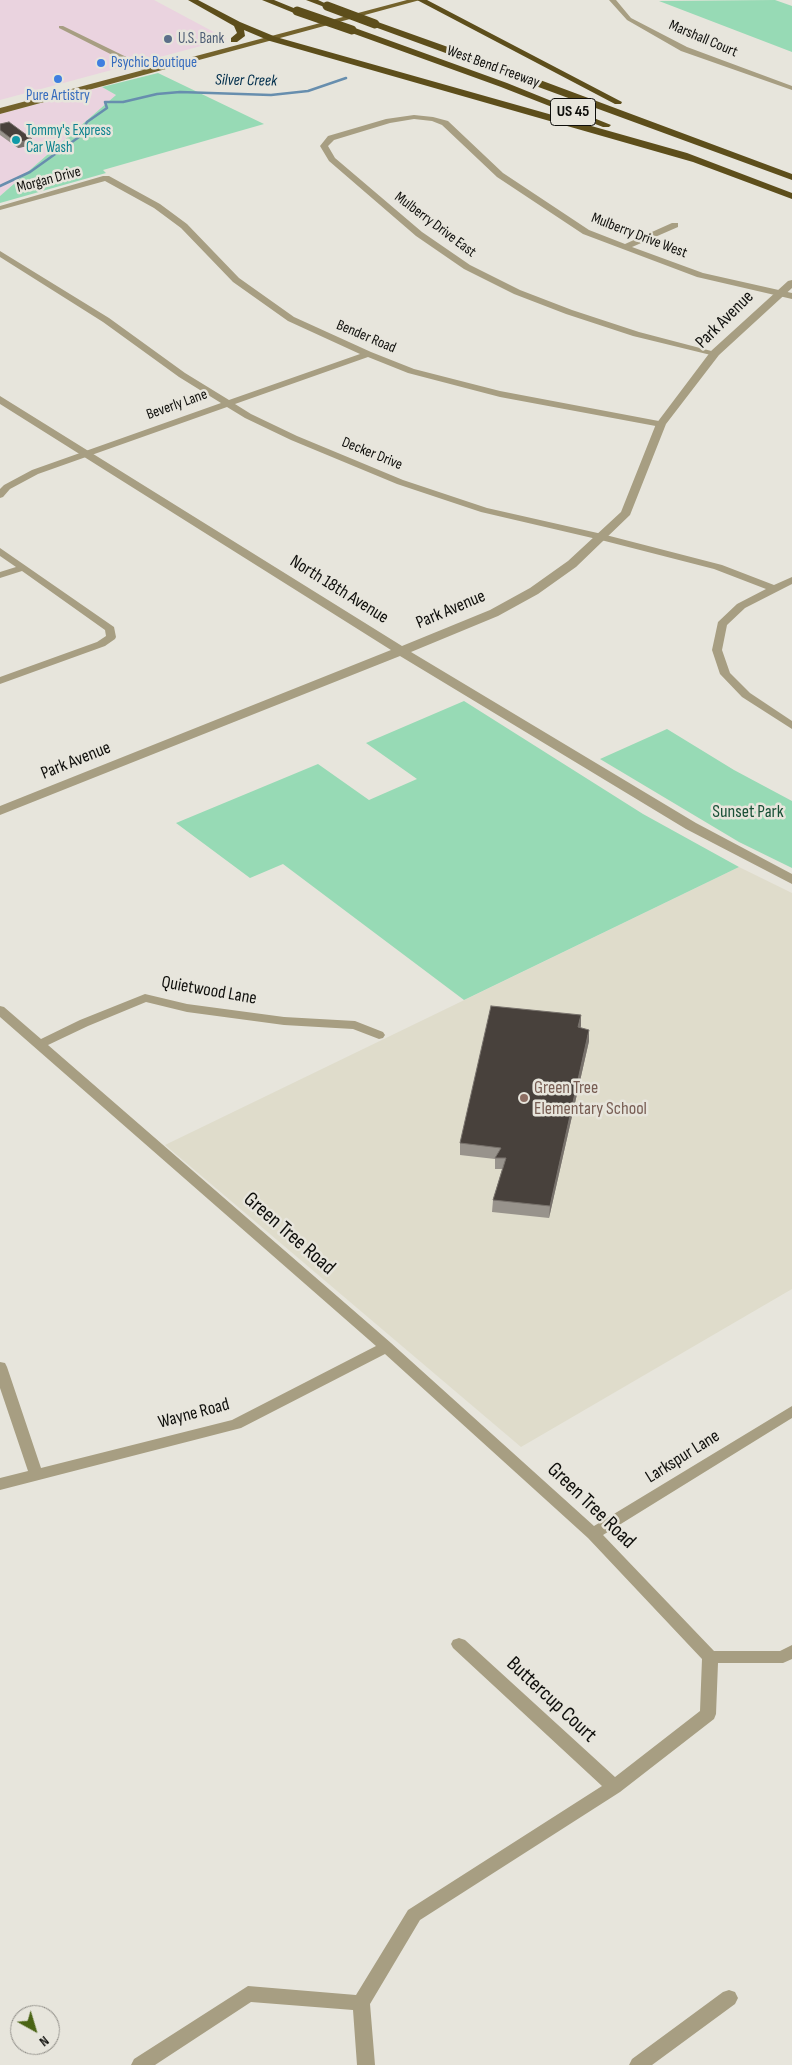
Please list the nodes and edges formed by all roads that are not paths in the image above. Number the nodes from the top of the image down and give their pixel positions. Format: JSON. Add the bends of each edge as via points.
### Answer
{"nodes":[{"id":1,"x":192,"y":0,"type":"edge"},
{"id":2,"x":266,"y":0,"type":"edge"},
{"id":3,"x":310,"y":0,"type":"edge"},
{"id":4,"x":383,"y":0,"type":"edge"},
{"id":5,"x":416,"y":0,"type":"edge"},
{"id":6,"x":421,"y":0,"type":"edge"},
{"id":7,"x":442,"y":0,"type":"edge"},
{"id":8,"x":612,"y":0,"type":"edge"},
{"id":9,"x":456,"y":17,"type":"junction"},
{"id":10,"x":237,"y":24,"type":"junction"},
{"id":11,"x":61,"y":27,"type":"dead end"},
{"id":12,"x":259,"y":33,"type":"junction"},
{"id":13,"x":273,"y":38,"type":"junction"},
{"id":14,"x":234,"y":40,"type":"junction"},
{"id":15,"x":139,"y":65,"type":"junction"},
{"id":16,"x":151,"y":71,"type":"junction"},
{"id":17,"x":792,"y":88,"type":"edge"},
{"id":18,"x":0,"y":102,"type":"edge"},
{"id":19,"x":0,"y":111,"type":"edge"},
{"id":20,"x":433,"y":119,"type":"joint"},
{"id":21,"x":710,"y":146,"type":"junction"},
{"id":22,"x":693,"y":159,"type":"junction"},
{"id":23,"x":792,"y":177,"type":"edge"},
{"id":24,"x":106,"y":178,"type":"joint"},
{"id":25,"x":792,"y":196,"type":"edge"},
{"id":26,"x":0,"y":208,"type":"edge"},
{"id":27,"x":675,"y":225,"type":"dead end"},
{"id":28,"x":624,"y":248,"type":"junction"},
{"id":29,"x":0,"y":253,"type":"edge"},
{"id":30,"x":792,"y":283,"type":"edge"},
{"id":31,"x":779,"y":293,"type":"junction"},
{"id":32,"x":792,"y":296,"type":"edge"},
{"id":33,"x":715,"y":353,"type":"junction"},
{"id":34,"x":368,"y":354,"type":"junction"},
{"id":35,"x":0,"y":399,"type":"edge"},
{"id":36,"x":228,"y":403,"type":"junction"},
{"id":37,"x":661,"y":424,"type":"junction"},
{"id":38,"x":87,"y":453,"type":"junction"},
{"id":39,"x":0,"y":495,"type":"edge"},
{"id":40,"x":602,"y":537,"type":"junction"},
{"id":41,"x":0,"y":551,"type":"edge"},
{"id":42,"x":22,"y":568,"type":"junction"},
{"id":43,"x":0,"y":575,"type":"edge"},
{"id":44,"x":792,"y":580,"type":"edge"},
{"id":45,"x":774,"y":589,"type":"junction"},
{"id":46,"x":402,"y":651,"type":"junction"},
{"id":47,"x":0,"y":681,"type":"edge"},
{"id":48,"x":792,"y":726,"type":"edge"},
{"id":49,"x":0,"y":811,"type":"edge"},
{"id":50,"x":792,"y":880,"type":"edge"},
{"id":51,"x":0,"y":1010,"type":"edge"},
{"id":52,"x":379,"y":1035,"type":"dead end"},
{"id":53,"x":41,"y":1044,"type":"junction"},
{"id":54,"x":386,"y":1347,"type":"junction"},
{"id":55,"x":0,"y":1367,"type":"edge"},
{"id":56,"x":792,"y":1411,"type":"edge"},
{"id":57,"x":36,"y":1474,"type":"junction"},
{"id":58,"x":0,"y":1484,"type":"edge"},
{"id":59,"x":593,"y":1534,"type":"junction"},
{"id":60,"x":458,"y":1644,"type":"dead end"},
{"id":61,"x":792,"y":1652,"type":"edge"},
{"id":62,"x":710,"y":1656,"type":"junction"},
{"id":63,"x":614,"y":1787,"type":"junction"},
{"id":64,"x":729,"y":1998,"type":"dead end"},
{"id":65,"x":361,"y":2003,"type":"junction"},
{"id":66,"x":140,"y":2065,"type":"edge"},
{"id":67,"x":366,"y":2065,"type":"edge"},
{"id":68,"x":638,"y":2065,"type":"edge"}],
"edges":[{"from":1,"to":10,"type":"highway"},
{"from":2,"to":22,"type":"highway","name":"West Bend Freeway","number":"US 45","bridge":true,"via":[[504,85]]},
{"from":3,"to":21,"type":"highway","name":"West Bend Freeway","number":"US 45","bridge":true},
{"from":4,"to":12,"type":"main road"},
{"from":5,"to":13,"type":"main road"},
{"from":6,"to":9,"type":"highway"},
{"from":7,"to":9,"type":"highway"},
{"from":8,"to":17,"type":"street","name":"Marshall Court","via":[[629,19],[684,49]]},
{"from":9,"to":21,"type":"highway","via":[[596,92]]},
{"from":10,"to":12,"type":"highway"},
{"from":10,"to":14,"type":"highway","via":[[242,34]]},
{"from":11,"to":15,"type":"street"},
{"from":12,"to":13,"type":"highway"},
{"from":12,"to":14,"type":"main road"},
{"from":13,"to":16,"type":"main road"},
{"from":13,"to":22,"type":"highway"},
{"from":14,"to":15,"type":"main road"},
{"from":15,"to":16,"type":"street"},
{"from":15,"to":18,"type":"main road"},
{"from":16,"to":19,"type":"main road"},
{"from":20,"to":28,"type":"street","name":"Mulberry Drive West","via":[[445,123],[500,174],[586,232]]},
{"from":20,"to":33,"type":"street","name":"Mulberry Drive East","via":[[414,117],[389,121],[331,138],[324,146],[332,159],[419,234],[466,267],[569,312],[636,334]]},
{"from":21,"to":23,"type":"highway","name":"West Bend Freeway","number":"US 45"},
{"from":22,"to":25,"type":"highway","name":"West Bend Freeway","number":"US 45"},
{"from":24,"to":26,"type":"street","name":"Morgan Drive"},
{"from":24,"to":34,"type":"street","name":"Bender Road","via":[[157,206],[184,226],[236,280],[291,319]]},
{"from":27,"to":28,"type":"street"},
{"from":28,"to":31,"type":"street","name":"Mulberry Drive West","via":[[700,275]]},
{"from":29,"to":36,"type":"street","name":"Decker Drive"},
{"from":30,"to":31,"type":"street","name":"Park Avenue"},
{"from":31,"to":32,"type":"street","name":"Mulberry Drive West"},
{"from":31,"to":33,"type":"street","name":"Park Avenue"},
{"from":33,"to":37,"type":"street","name":"Park Avenue"},
{"from":34,"to":36,"type":"street","name":"Beverly Lane"},
{"from":34,"to":37,"type":"street","name":"Bender Road","via":[[411,371],[500,394]]},
{"from":35,"to":38,"type":"street","name":"North 18th Avenue"},
{"from":36,"to":38,"type":"street","name":"Beverly Lane"},
{"from":36,"to":40,"type":"street","name":"Decker Drive","via":[[294,438],[400,482],[484,510]]},
{"from":37,"to":40,"type":"street","name":"Park Avenue","via":[[626,513]]},
{"from":38,"to":39,"type":"street","name":"Beverly Lane","via":[[35,472],[7,487]]},
{"from":38,"to":46,"type":"street","name":"North 18th Avenue"},
{"from":40,"to":45,"type":"street","name":"Decker Drive","via":[[718,567]]},
{"from":40,"to":46,"type":"street","name":"Park Avenue","via":[[534,591],[494,613]]},
{"from":41,"to":42,"type":"street"},
{"from":42,"to":43,"type":"street"},
{"from":42,"to":47,"type":"street","via":[[110,628],[111,637],[101,644]]},
{"from":44,"to":45,"type":"street"},
{"from":45,"to":48,"type":"street","via":[[741,606],[722,624],[717,650],[725,674],[746,695]]},
{"from":46,"to":49,"type":"street","name":"Park Avenue"},
{"from":46,"to":50,"type":"street","name":"North 18th Avenue","via":[[691,826]]},
{"from":51,"to":53,"type":"street","name":"Green Tree Road"},
{"from":52,"to":53,"type":"street","name":"Quietwood Lane","via":[[355,1025],[284,1021],[206,1011],[145,998]]},
{"from":53,"to":54,"type":"street","name":"Green Tree Road"},
{"from":54,"to":57,"type":"street","name":"Wayne Road","via":[[236,1424]]},
{"from":54,"to":59,"type":"street","name":"Green Tree Road"},
{"from":55,"to":57,"type":"street"},
{"from":56,"to":59,"type":"street","name":"Larkspur Lane"},
{"from":57,"to":58,"type":"street","name":"Wayne Road"},
{"from":59,"to":62,"type":"street","name":"Green Tree Road"},
{"from":60,"to":63,"type":"street","name":"Buttercup Court"},
{"from":61,"to":62,"type":"street","via":[[783,1657]]},
{"from":62,"to":63,"type":"street","via":[[708,1714]]},
{"from":63,"to":65,"type":"street","via":[[414,1915]]},
{"from":64,"to":68,"type":"street"},
{"from":65,"to":66,"type":"street","via":[[248,1994]]},
{"from":65,"to":67,"type":"street"}]}
